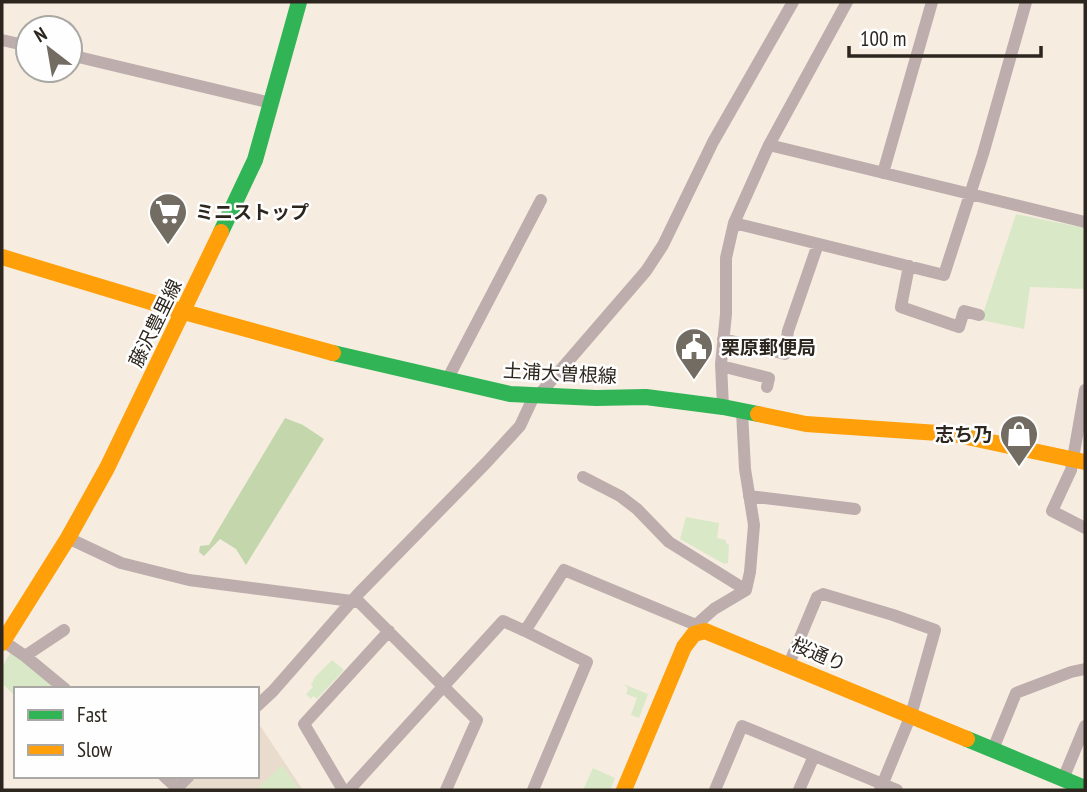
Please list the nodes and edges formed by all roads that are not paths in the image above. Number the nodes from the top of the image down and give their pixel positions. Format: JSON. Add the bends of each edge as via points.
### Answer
{"nodes":[{"id":1,"x":299,"y":2,"type":"edge"},
{"id":2,"x":793,"y":2,"type":"edge"},
{"id":3,"x":847,"y":2,"type":"edge"},
{"id":4,"x":932,"y":2,"type":"edge"},
{"id":5,"x":1026,"y":2,"type":"edge"},
{"id":6,"x":84,"y":58,"type":"edge"},
{"id":7,"x":271,"y":103,"type":"junction"},
{"id":8,"x":769,"y":145,"type":"junction"},
{"id":9,"x":883,"y":173,"type":"junction"},
{"id":10,"x":971,"y":195,"type":"junction"},
{"id":11,"x":541,"y":200,"type":"dead end"},
{"id":12,"x":1085,"y":222,"type":"edge"},
{"id":13,"x":734,"y":223,"type":"junction"},
{"id":14,"x":818,"y":244,"type":"junction"},
{"id":15,"x":2,"y":257,"type":"edge"},
{"id":16,"x":909,"y":266,"type":"junction"},
{"id":17,"x":184,"y":312,"type":"junction"},
{"id":18,"x":979,"y":315,"type":"dead end"},
{"id":19,"x":723,"y":339,"type":"junction"},
{"id":20,"x":721,"y":366,"type":"junction"},
{"id":21,"x":447,"y":380,"type":"junction"},
{"id":22,"x":767,"y":387,"type":"dead end"},
{"id":23,"x":1085,"y":390,"type":"edge"},
{"id":24,"x":536,"y":396,"type":"junction"},
{"id":25,"x":723,"y":407,"type":"junction"},
{"id":26,"x":742,"y":412,"type":"junction"},
{"id":27,"x":1079,"y":460,"type":"edge"},
{"id":28,"x":583,"y":477,"type":"dead end"},
{"id":29,"x":749,"y":496,"type":"junction"},
{"id":30,"x":855,"y":509,"type":"dead end"},
{"id":31,"x":1085,"y":528,"type":"edge"},
{"id":32,"x":68,"y":538,"type":"junction"},
{"id":33,"x":746,"y":590,"type":"junction"},
{"id":34,"x":353,"y":600,"type":"junction"},
{"id":35,"x":698,"y":628,"type":"junction"},
{"id":36,"x":64,"y":630,"type":"dead end"},
{"id":37,"x":388,"y":631,"type":"junction"},
{"id":38,"x":525,"y":631,"type":"junction"},
{"id":39,"x":3,"y":642,"type":"edge"},
{"id":40,"x":25,"y":656,"type":"junction"},
{"id":41,"x":789,"y":664,"type":"junction"},
{"id":42,"x":1085,"y":669,"type":"edge"},
{"id":43,"x":444,"y":686,"type":"junction"},
{"id":44,"x":63,"y":687,"type":"edge"},
{"id":45,"x":259,"y":703,"type":"edge"},
{"id":46,"x":911,"y":715,"type":"junction"},
{"id":47,"x":1085,"y":726,"type":"edge"},
{"id":48,"x":993,"y":749,"type":"junction"},
{"id":49,"x":814,"y":755,"type":"junction"},
{"id":50,"x":1063,"y":779,"type":"junction"},
{"id":51,"x":881,"y":787,"type":"edge"},
{"id":52,"x":1085,"y":788,"type":"edge"},
{"id":53,"x":343,"y":790,"type":"edge"},
{"id":54,"x":349,"y":790,"type":"edge"},
{"id":55,"x":446,"y":790,"type":"edge"},
{"id":56,"x":533,"y":790,"type":"edge"},
{"id":57,"x":624,"y":790,"type":"edge"},
{"id":58,"x":715,"y":790,"type":"edge"},
{"id":59,"x":799,"y":790,"type":"edge"},
{"id":60,"x":897,"y":790,"type":"edge"}],
"edges":[{"from":1,"to":7,"type":"main road","name":"藤沢豊里線"},
{"from":2,"to":24,"type":"street","via":[[713,142],[663,245],[646,271]]},
{"from":3,"to":8,"type":"street"},
{"from":4,"to":9,"type":"street"},
{"from":5,"to":10,"type":"street"},
{"from":6,"to":7,"type":"street"},
{"from":7,"to":17,"type":"main road","name":"藤沢豊里線","via":[[255,160]]},
{"from":8,"to":9,"type":"street"},
{"from":8,"to":13,"type":"street"},
{"from":9,"to":10,"type":"street"},
{"from":10,"to":12,"type":"street"},
{"from":10,"to":16,"type":"street","via":[[944,275]]},
{"from":11,"to":21,"type":"street"},
{"from":13,"to":14,"type":"street"},
{"from":13,"to":19,"type":"street","via":[[726,258]]},
{"from":14,"to":16,"type":"street"},
{"from":14,"to":19,"type":"street","via":[[788,331],[785,354]]},
{"from":15,"to":17,"type":"main road","name":"土浦大曽根線"},
{"from":16,"to":18,"type":"street","via":[[901,307],[959,327],[964,311]]},
{"from":17,"to":21,"type":"main road","name":"土浦大曽根線"},
{"from":17,"to":32,"type":"main road","name":"藤沢豊里線"},
{"from":19,"to":20,"type":"street"},
{"from":20,"to":22,"type":"street","via":[[769,378]]},
{"from":20,"to":25,"type":"street"},
{"from":21,"to":24,"type":"main road","name":"土浦大曽根線"},
{"from":23,"to":27,"type":"street"},
{"from":24,"to":25,"type":"main road","name":"土浦大曽根線","via":[[646,397]]},
{"from":24,"to":34,"type":"street","via":[[520,426]]},
{"from":25,"to":26,"type":"main road","name":"土浦大曽根線"},
{"from":26,"to":27,"type":"main road","name":"土浦大曽根線","via":[[806,424],[953,434]]},
{"from":26,"to":29,"type":"street"},
{"from":27,"to":31,"type":"street","via":[[1052,511]]},
{"from":28,"to":33,"type":"street","via":[[620,496],[669,542]]},
{"from":29,"to":30,"type":"street"},
{"from":29,"to":33,"type":"street","via":[[754,525]]},
{"from":32,"to":34,"type":"street","via":[[121,562],[189,580]]},
{"from":32,"to":39,"type":"main road","name":"藤沢豊里線"},
{"from":33,"to":35,"type":"street","via":[[715,609]]},
{"from":34,"to":37,"type":"street"},
{"from":34,"to":45,"type":"street"},
{"from":35,"to":38,"type":"street","via":[[564,570]]},
{"from":35,"to":41,"type":"main road","name":"桜通り"},
{"from":35,"to":57,"type":"main road","via":[[684,647]]},
{"from":36,"to":40,"type":"street"},
{"from":37,"to":43,"type":"street"},
{"from":37,"to":53,"type":"street","via":[[304,724]]},
{"from":38,"to":43,"type":"street","via":[[503,621]]},
{"from":38,"to":56,"type":"street","via":[[587,662]]},
{"from":39,"to":40,"type":"street"},
{"from":40,"to":44,"type":"street"},
{"from":41,"to":46,"type":"main road","name":"桜通り"},
{"from":41,"to":46,"type":"street","via":[[817,597],[823,594],[935,630]]},
{"from":42,"to":48,"type":"street","via":[[1016,694]]},
{"from":43,"to":54,"type":"street"},
{"from":43,"to":55,"type":"street","via":[[477,720]]},
{"from":46,"to":48,"type":"main road","name":"桜通り"},
{"from":46,"to":51,"type":"street"},
{"from":47,"to":50,"type":"street"},
{"from":48,"to":50,"type":"main road","name":"桜通り"},
{"from":49,"to":51,"type":"street"},
{"from":49,"to":58,"type":"street","via":[[742,726]]},
{"from":49,"to":59,"type":"street"},
{"from":50,"to":52,"type":"main road","name":"桜通り"},
{"from":51,"to":60,"type":"street"}]}
